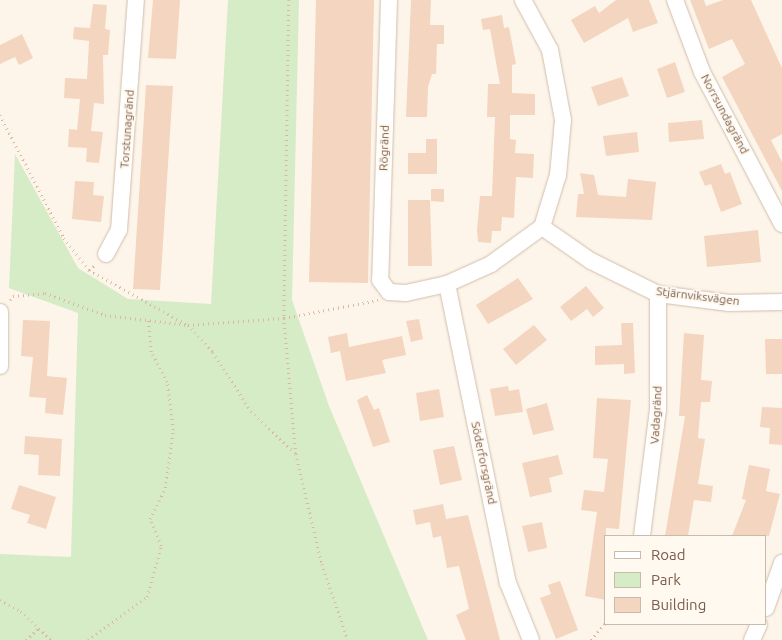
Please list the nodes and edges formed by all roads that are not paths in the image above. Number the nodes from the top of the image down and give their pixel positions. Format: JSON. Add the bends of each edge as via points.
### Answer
{"nodes":[{"id":1,"x":136,"y":0,"type":"edge"},
{"id":2,"x":389,"y":0,"type":"edge"},
{"id":3,"x":523,"y":0,"type":"edge"},
{"id":4,"x":675,"y":0,"type":"edge"},
{"id":5,"x":782,"y":224,"type":"edge"},
{"id":6,"x":542,"y":227,"type":"junction"},
{"id":7,"x":106,"y":254,"type":"road end"},
{"id":8,"x":447,"y":284,"type":"junction"},
{"id":9,"x":658,"y":294,"type":"junction"},
{"id":10,"x":782,"y":302,"type":"edge"},
{"id":11,"x":1,"y":313,"type":"edge"},
{"id":12,"x":0,"y":366,"type":"edge"},
{"id":13,"x":642,"y":535,"type":"edge"},
{"id":14,"x":782,"y":563,"type":"edge"},
{"id":15,"x":767,"y":605,"type":"edge"},
{"id":16,"x":759,"y":625,"type":"edge"},
{"id":17,"x":531,"y":640,"type":"edge"},
{"id":18,"x":752,"y":640,"type":"edge"}],
"edges":[{"from":1,"to":7,"type":"street","name":"Torstunagränd","via":[[120,230]]},
{"from":2,"to":8,"type":"street","name":"Rögränd","via":[[380,280],[389,292],[406,293]]},
{"from":3,"to":6,"type":"street","via":[[550,50],[562,120],[558,175]]},
{"from":4,"to":5,"type":"street","name":"Norrsundagränd","via":[[702,72]]},
{"from":6,"to":8,"type":"street","via":[[491,264]]},
{"from":6,"to":9,"type":"street","name":"Stjärnviksvägen","via":[[591,260]]},
{"from":8,"to":17,"type":"street","name":"Söderforsgränd","via":[[508,583]]},
{"from":9,"to":10,"type":"street","name":"Stjärnviksvägen","via":[[729,303]]},
{"from":9,"to":13,"type":"street","name":"Vadagränd","via":[[658,410]]},
{"from":11,"to":12,"type":"street"},
{"from":14,"to":15,"type":"street"},
{"from":16,"to":18,"type":"street"}]}
